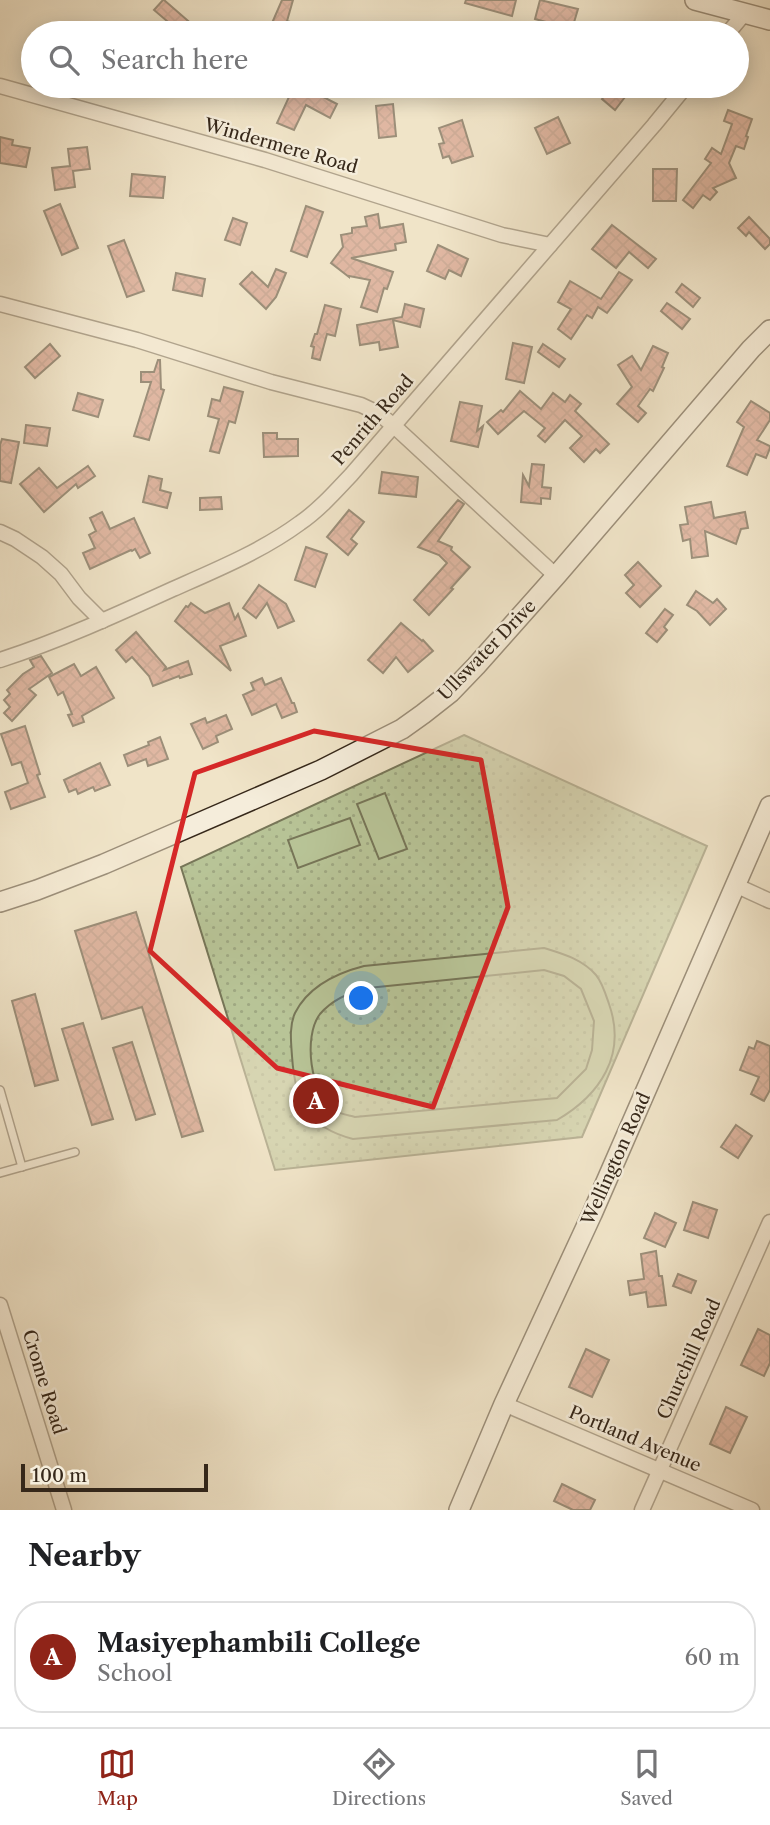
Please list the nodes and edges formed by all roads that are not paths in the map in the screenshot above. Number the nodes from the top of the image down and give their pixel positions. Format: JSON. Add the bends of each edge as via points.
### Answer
{"nodes":[{"id":1,"x":695,"y":0,"type":"edge"},
{"id":2,"x":744,"y":14,"type":"junction"},
{"id":3,"x":770,"y":20,"type":"edge"},
{"id":4,"x":738,"y":21,"type":"edge"},
{"id":5,"x":0,"y":86,"type":"edge"},
{"id":6,"x":21,"y":92,"type":"edge"},
{"id":7,"x":43,"y":98,"type":"edge"},
{"id":8,"x":676,"y":98,"type":"edge"},
{"id":9,"x":550,"y":246,"type":"junction"},
{"id":10,"x":0,"y":304,"type":"edge"},
{"id":11,"x":770,"y":330,"type":"edge"},
{"id":12,"x":394,"y":426,"type":"junction"},
{"id":13,"x":0,"y":533,"type":"edge"},
{"id":14,"x":556,"y":576,"type":"junction"},
{"id":15,"x":102,"y":621,"type":"junction"},
{"id":16,"x":0,"y":660,"type":"edge"},
{"id":17,"x":770,"y":806,"type":"edge"},
{"id":18,"x":734,"y":885,"type":"junction"},
{"id":19,"x":770,"y":901,"type":"edge"},
{"id":20,"x":0,"y":902,"type":"edge"},
{"id":21,"x":0,"y":1090,"type":"edge"},
{"id":22,"x":75,"y":1152,"type":"dead end"},
{"id":23,"x":22,"y":1167,"type":"junction"},
{"id":24,"x":0,"y":1173,"type":"edge"},
{"id":25,"x":770,"y":1223,"type":"edge"},
{"id":26,"x":0,"y":1305,"type":"edge"},
{"id":27,"x":503,"y":1404,"type":"junction"},
{"id":28,"x":660,"y":1470,"type":"junction"},
{"id":29,"x":64,"y":1510,"type":"edge"},
{"id":30,"x":459,"y":1510,"type":"edge"},
{"id":31,"x":642,"y":1510,"type":"edge"},
{"id":32,"x":752,"y":1510,"type":"edge"}],
"edges":[{"from":1,"to":2,"type":"street"},
{"from":2,"to":3,"type":"street"},
{"from":2,"to":4,"type":"street"},
{"from":5,"to":6,"type":"street","name":"Windermere Road"},
{"from":7,"to":9,"type":"street","name":"Windermere Road"},
{"from":8,"to":9,"type":"street","name":"Penrith Road"},
{"from":9,"to":12,"type":"street","name":"Penrith Road"},
{"from":10,"to":12,"type":"street","via":[[361,405]]},
{"from":11,"to":14,"type":"street","name":"Ullswater Drive"},
{"from":12,"to":14,"type":"street"},
{"from":12,"to":15,"type":"street","name":"Penrith Road","via":[[301,523],[251,552]]},
{"from":13,"to":15,"type":"street","via":[[42,557]]},
{"from":14,"to":20,"type":"street","name":"Ullswater Drive","via":[[451,692],[402,729],[321,770],[104,864]]},
{"from":15,"to":16,"type":"street","name":"Penrith Road"},
{"from":17,"to":18,"type":"street","name":"Wellington Road"},
{"from":18,"to":19,"type":"street"},
{"from":18,"to":27,"type":"street","name":"Wellington Road","via":[[592,1214]]},
{"from":21,"to":23,"type":"lane"},
{"from":22,"to":23,"type":"lane"},
{"from":23,"to":24,"type":"lane"},
{"from":25,"to":28,"type":"street","name":"Churchill Road"},
{"from":26,"to":29,"type":"street","name":"Crome Road"},
{"from":27,"to":28,"type":"street","name":"Portland Avenue"},
{"from":27,"to":30,"type":"street","name":"Wellington Road"},
{"from":28,"to":31,"type":"street","name":"Churchill Road"},
{"from":28,"to":32,"type":"street","name":"Portland Avenue"}]}
